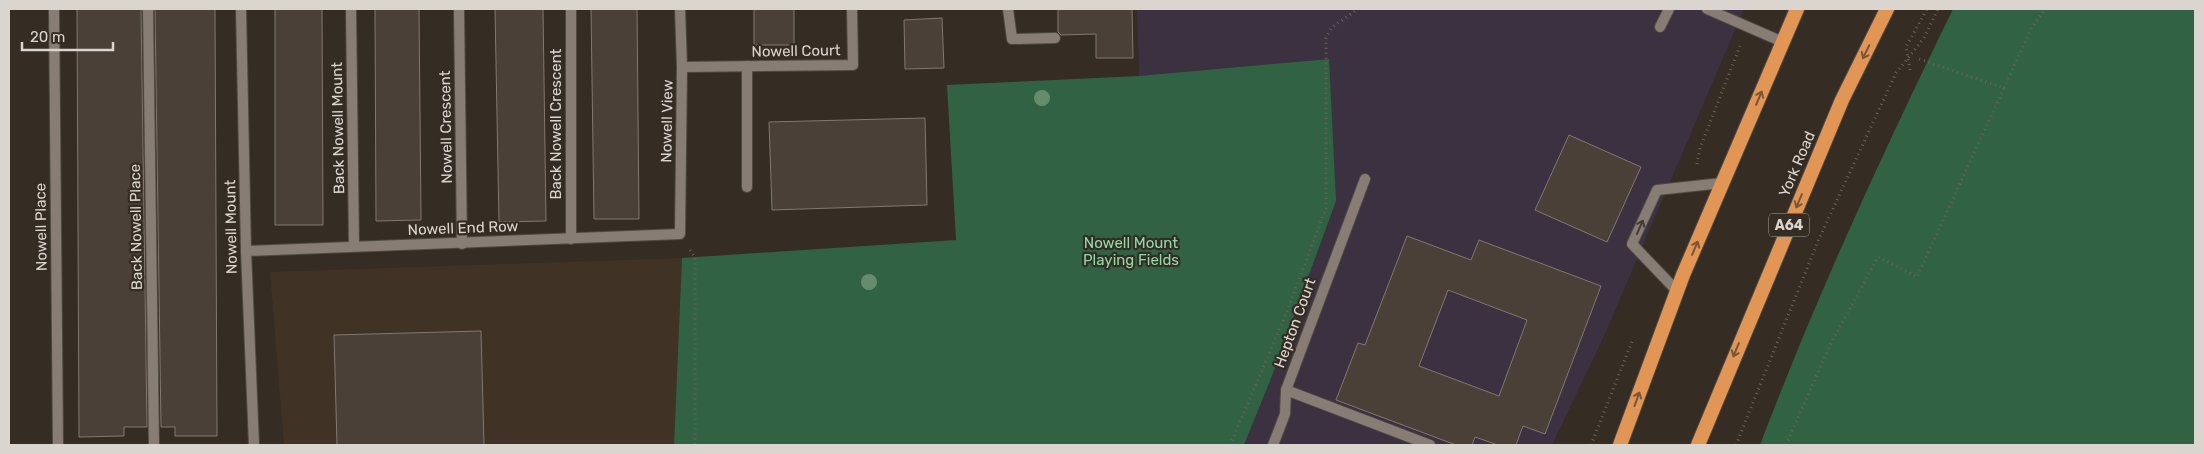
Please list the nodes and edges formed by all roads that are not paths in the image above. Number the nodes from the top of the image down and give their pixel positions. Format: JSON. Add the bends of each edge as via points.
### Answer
{"nodes":[{"id":1,"x":54,"y":9,"type":"edge"},
{"id":2,"x":148,"y":9,"type":"edge"},
{"id":3,"x":241,"y":9,"type":"edge"},
{"id":4,"x":351,"y":9,"type":"edge"},
{"id":5,"x":459,"y":9,"type":"edge"},
{"id":6,"x":571,"y":9,"type":"edge"},
{"id":7,"x":680,"y":9,"type":"edge"},
{"id":8,"x":852,"y":9,"type":"edge"},
{"id":9,"x":1008,"y":9,"type":"edge"},
{"id":10,"x":1669,"y":9,"type":"edge"},
{"id":11,"x":1707,"y":9,"type":"edge"},
{"id":12,"x":1797,"y":9,"type":"edge"},
{"id":13,"x":1887,"y":9,"type":"edge"},
{"id":14,"x":1660,"y":27,"type":"dead end"},
{"id":15,"x":1055,"y":38,"type":"dead end"},
{"id":16,"x":1783,"y":42,"type":"junction"},
{"id":17,"x":747,"y":66,"type":"junction"},
{"id":18,"x":682,"y":67,"type":"junction"},
{"id":19,"x":1365,"y":179,"type":"dead end"},
{"id":20,"x":1722,"y":183,"type":"junction"},
{"id":21,"x":747,"y":187,"type":"dead end"},
{"id":22,"x":680,"y":234,"type":"joint"},
{"id":23,"x":571,"y":239,"type":"junction"},
{"id":24,"x":462,"y":244,"type":"junction"},
{"id":25,"x":354,"y":246,"type":"junction"},
{"id":26,"x":246,"y":251,"type":"junction"},
{"id":27,"x":1677,"y":291,"type":"junction"},
{"id":28,"x":1286,"y":390,"type":"junction"},
{"id":29,"x":58,"y":445,"type":"edge"},
{"id":30,"x":154,"y":445,"type":"edge"},
{"id":31,"x":254,"y":445,"type":"edge"},
{"id":32,"x":1273,"y":445,"type":"edge"},
{"id":33,"x":1430,"y":445,"type":"edge"},
{"id":34,"x":1620,"y":445,"type":"edge"},
{"id":35,"x":1698,"y":445,"type":"edge"}],
"edges":[{"from":1,"to":29,"type":"street","name":"Nowell Place"},
{"from":2,"to":30,"type":"street","name":"Back Nowell Place"},
{"from":3,"to":26,"type":"street","name":"Nowell Mount"},
{"from":4,"to":25,"type":"street","name":"Back Nowell Mount"},
{"from":5,"to":24,"type":"street","name":"Nowell Crescent"},
{"from":6,"to":23,"type":"street","name":"Back Nowell Crescent"},
{"from":7,"to":18,"type":"street","name":"Nowell View"},
{"from":8,"to":17,"type":"street","name":"Nowell Court","via":[[853,65]]},
{"from":9,"to":15,"type":"street","via":[[1012,39]]},
{"from":10,"to":14,"type":"street"},
{"from":11,"to":16,"type":"street"},
{"from":12,"to":16,"type":"highway"},
{"from":13,"to":35,"type":"highway","name":"York Road","number":"A64","one_way":true,"via":[[1842,100]]},
{"from":20,"to":16,"type":"highway","one_way":true},
{"from":17,"to":18,"type":"street","name":"Nowell Court"},
{"from":17,"to":21,"type":"street"},
{"from":18,"to":22,"type":"street","name":"Nowell View"},
{"from":19,"to":28,"type":"street","name":"Hepton Court"},
{"from":27,"to":20,"type":"highway","one_way":true},
{"from":27,"to":20,"type":"street","one_way":true,"via":[[1632,244],[1657,190]]},
{"from":22,"to":23,"type":"street","name":"Nowell End Row"},
{"from":23,"to":24,"type":"street","name":"Nowell End Row"},
{"from":24,"to":25,"type":"street","name":"Nowell End Row"},
{"from":25,"to":26,"type":"street","name":"Nowell End Row"},
{"from":26,"to":31,"type":"street","name":"Nowell Mount"},
{"from":34,"to":27,"type":"highway","one_way":true},
{"from":28,"to":32,"type":"street","via":[[1285,414]]},
{"from":28,"to":33,"type":"street","name":"Hepton Court"}]}
